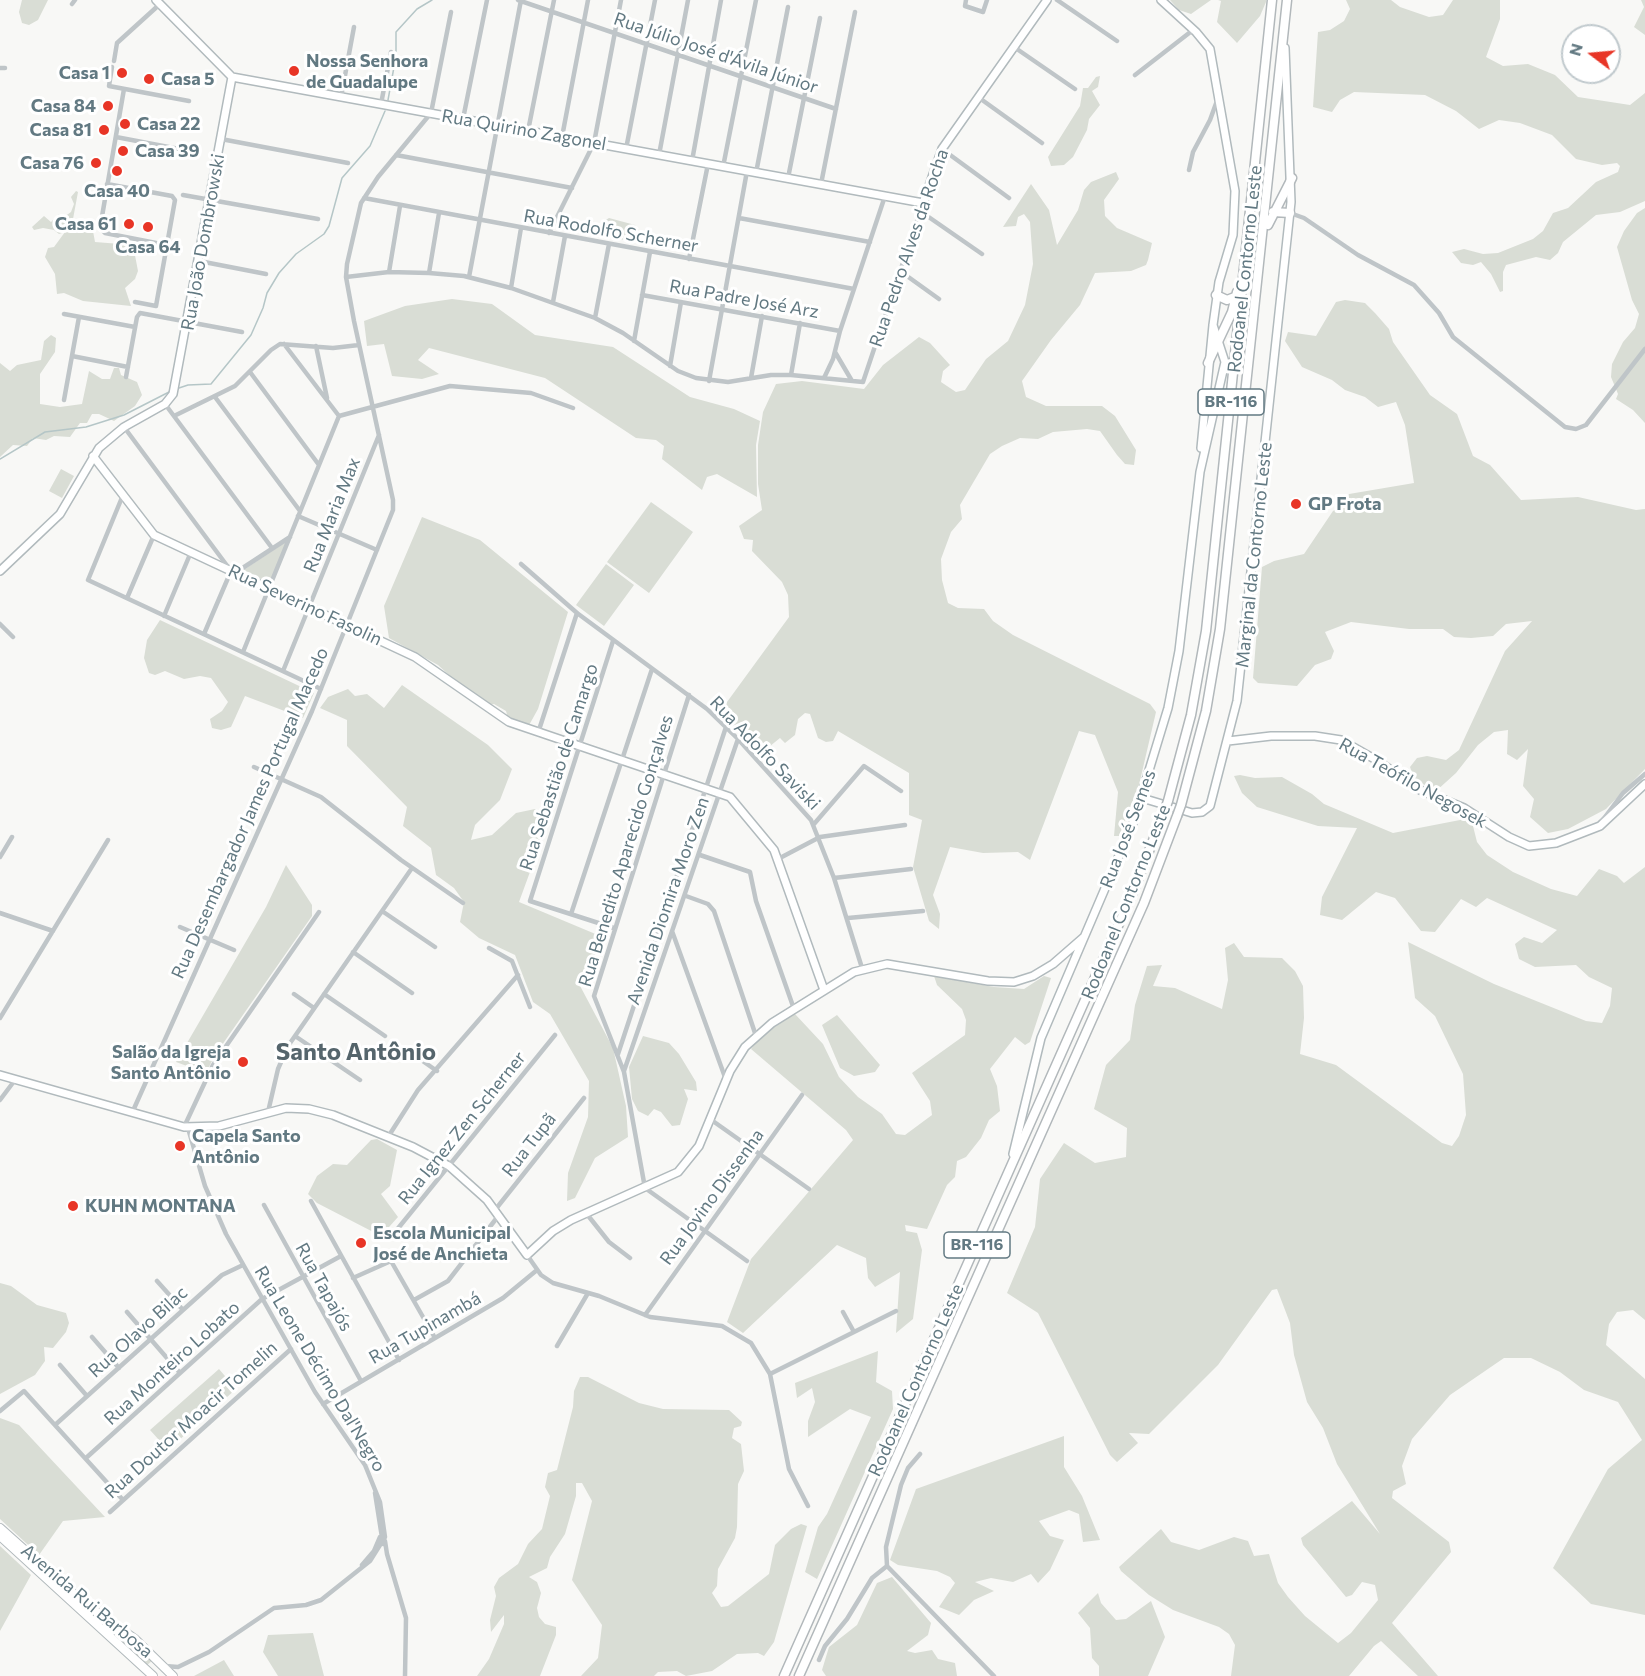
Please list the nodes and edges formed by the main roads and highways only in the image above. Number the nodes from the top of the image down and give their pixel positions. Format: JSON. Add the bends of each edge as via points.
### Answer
{"nodes":[{"id":1,"x":1272,"y":0,"type":"edge"},
{"id":2,"x":1287,"y":0,"type":"edge"},
{"id":3,"x":1292,"y":178,"type":"road end"},
{"id":4,"x":1273,"y":212,"type":"junction"},
{"id":5,"x":1290,"y":213,"type":"road end"},
{"id":6,"x":1250,"y":220,"type":"junction"},
{"id":7,"x":1260,"y":251,"type":"junction"},
{"id":8,"x":1216,"y":295,"type":"road end"},
{"id":9,"x":1237,"y":296,"type":"junction"},
{"id":10,"x":1208,"y":363,"type":"road end"},
{"id":11,"x":0,"y":1528,"type":"edge"},
{"id":12,"x":0,"y":1536,"type":"edge"},
{"id":13,"x":165,"y":1666,"type":"junction"},
{"id":14,"x":151,"y":1675,"type":"edge"},
{"id":15,"x":173,"y":1676,"type":"edge"},
{"id":16,"x":784,"y":1676,"type":"edge"},
{"id":17,"x":799,"y":1676,"type":"edge"}],
"edges":[{"from":1,"to":6,"type":"highway","name":"Rodoanel Contorno Leste","number":"BR-116"},
{"from":2,"to":7,"type":"highway","name":"Rodoanel Contorno Leste","number":"BR-116"},
{"from":3,"to":4,"type":"highway"},
{"from":4,"to":5,"type":"highway"},
{"from":4,"to":7,"type":"highway"},
{"from":6,"to":9,"type":"highway"},
{"from":6,"to":16,"type":"highway","name":"Rodoanel Contorno Leste","number":"BR-116","bridge":true,"via":[[1204,649],[1168,801],[1134,890]]},
{"from":7,"to":17,"type":"highway","name":"Rodoanel Contorno Leste","number":"BR-116","bridge":true,"via":[[1220,629],[1206,711],[1181,805],[1144,903]]},
{"from":8,"to":9,"type":"highway","via":[[1227,300]]},
{"from":9,"to":10,"type":"highway"},
{"from":11,"to":13,"type":"main road","name":"Avenida Rui Barbosa","via":[[84,1603]]},
{"from":12,"to":14,"type":"main road","name":"Avenida Rui Barbosa"},
{"from":13,"to":14,"type":"main road"},
{"from":13,"to":15,"type":"main road","name":"Avenida Rui Barbosa"}]}
